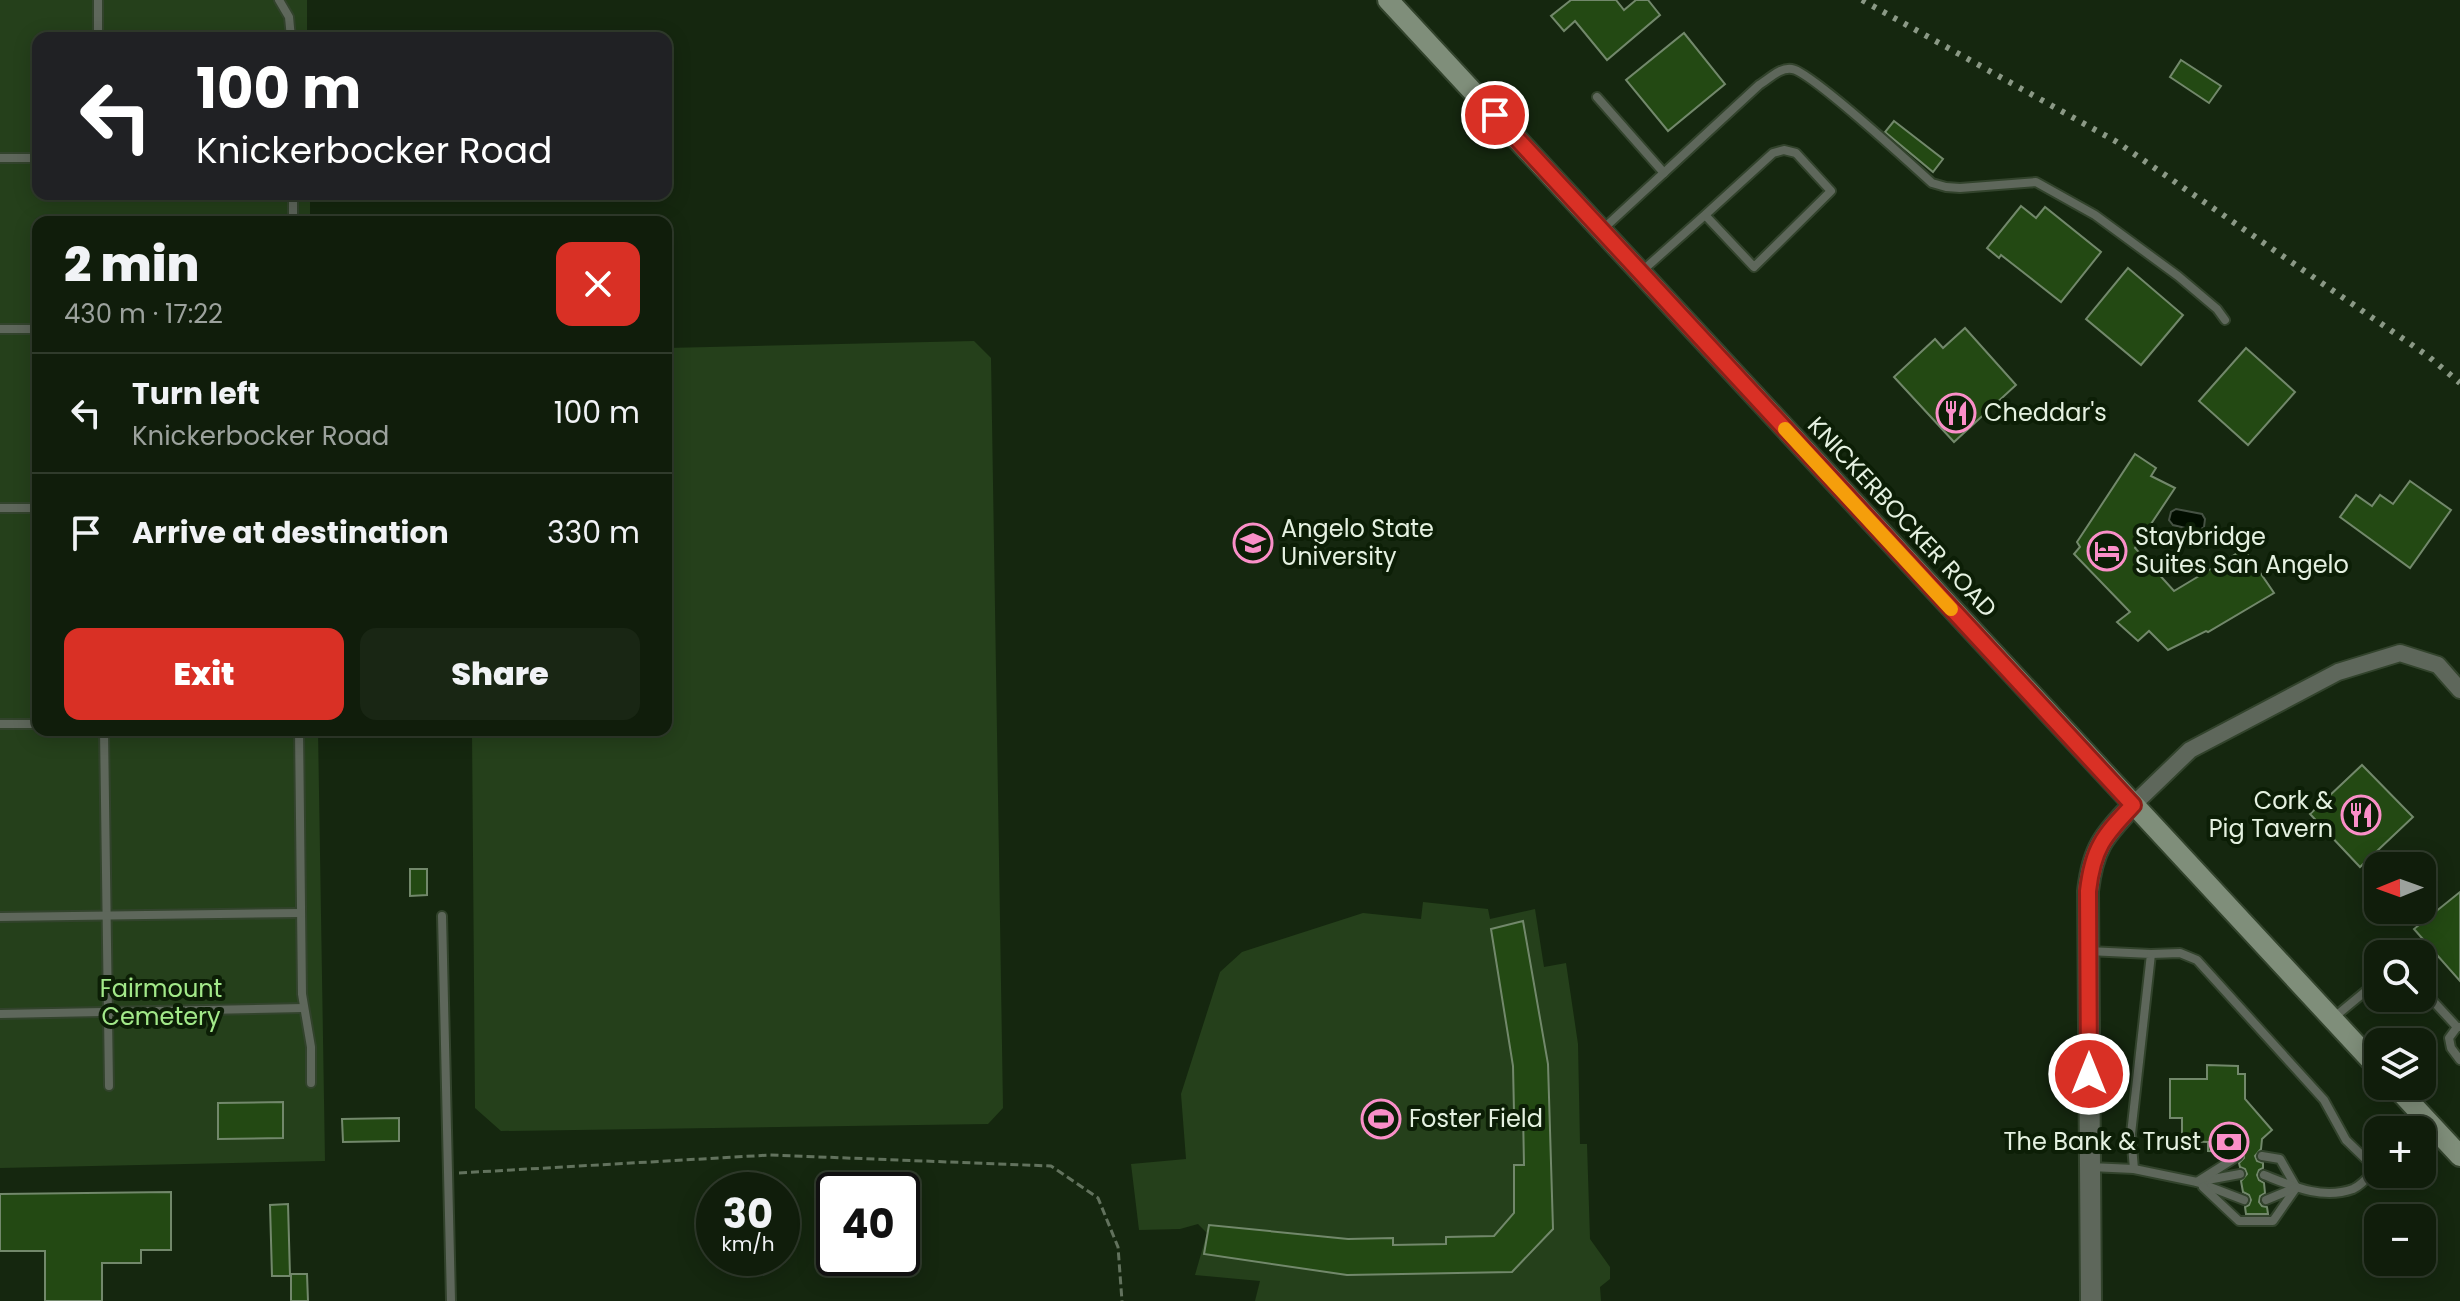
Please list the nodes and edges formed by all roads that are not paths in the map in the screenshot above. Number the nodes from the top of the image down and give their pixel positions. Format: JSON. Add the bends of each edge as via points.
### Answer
{"nodes":[{"id":1,"x":98,"y":0,"type":"edge"},
{"id":2,"x":279,"y":0,"type":"edge"},
{"id":3,"x":1388,"y":0,"type":"edge"},
{"id":4,"x":98,"y":32,"type":"edge"},
{"id":5,"x":290,"y":32,"type":"edge"},
{"id":6,"x":1597,"y":97,"type":"dead end"},
{"id":7,"x":0,"y":158,"type":"edge"},
{"id":8,"x":32,"y":158,"type":"edge"},
{"id":9,"x":1664,"y":173,"type":"junction"},
{"id":10,"x":1705,"y":215,"type":"junction"},
{"id":11,"x":1602,"y":230,"type":"junction"},
{"id":12,"x":1640,"y":272,"type":"junction"},
{"id":13,"x":2225,"y":320,"type":"dead end"},
{"id":14,"x":0,"y":329,"type":"edge"},
{"id":15,"x":32,"y":329,"type":"edge"},
{"id":16,"x":0,"y":508,"type":"edge"},
{"id":17,"x":32,"y":508,"type":"edge"},
{"id":18,"x":2460,"y":690,"type":"edge"},
{"id":19,"x":0,"y":724,"type":"edge"},
{"id":20,"x":32,"y":724,"type":"edge"},
{"id":21,"x":104,"y":736,"type":"edge"},
{"id":22,"x":299,"y":736,"type":"edge"},
{"id":23,"x":2133,"y":805,"type":"junction"},
{"id":24,"x":301,"y":913,"type":"junction"},
{"id":25,"x":107,"y":915,"type":"junction"},
{"id":26,"x":442,"y":916,"type":"dead end"},
{"id":27,"x":0,"y":917,"type":"edge"},
{"id":28,"x":2088,"y":951,"type":"junction"},
{"id":29,"x":2151,"y":954,"type":"junction"},
{"id":30,"x":2364,"y":993,"type":"edge"},
{"id":31,"x":2436,"y":1003,"type":"edge"},
{"id":32,"x":304,"y":1008,"type":"junction"},
{"id":33,"x":108,"y":1012,"type":"junction"},
{"id":34,"x":0,"y":1014,"type":"edge"},
{"id":35,"x":2332,"y":1019,"type":"junction"},
{"id":36,"x":2459,"y":1027,"type":"edge"},
{"id":37,"x":2364,"y":1053,"type":"edge"},
{"id":38,"x":2460,"y":1060,"type":"edge"},
{"id":39,"x":311,"y":1083,"type":"dead end"},
{"id":40,"x":109,"y":1086,"type":"dead end"},
{"id":41,"x":2436,"y":1134,"type":"edge"},
{"id":42,"x":2457,"y":1147,"type":"edge"},
{"id":43,"x":2238,"y":1156,"type":"dead end"},
{"id":44,"x":2262,"y":1156,"type":"dead end"},
{"id":45,"x":2364,"y":1156,"type":"edge"},
{"id":46,"x":2090,"y":1167,"type":"junction"},
{"id":47,"x":2134,"y":1169,"type":"junction"},
{"id":48,"x":2240,"y":1174,"type":"dead end"},
{"id":49,"x":2264,"y":1175,"type":"dead end"},
{"id":50,"x":2364,"y":1180,"type":"edge"},
{"id":51,"x":2197,"y":1182,"type":"junction"},
{"id":52,"x":2296,"y":1188,"type":"junction"},
{"id":53,"x":2244,"y":1200,"type":"dead end"},
{"id":54,"x":2266,"y":1200,"type":"dead end"},
{"id":55,"x":451,"y":1301,"type":"edge"},
{"id":56,"x":2091,"y":1301,"type":"edge"}],
"edges":[{"from":1,"to":4,"type":"lane"},
{"from":2,"to":5,"type":"lane"},
{"from":3,"to":11,"type":"main road","name":"KNICKERBOCKER ROAD"},
{"from":6,"to":9,"type":"lane"},
{"from":7,"to":8,"type":"lane"},
{"from":9,"to":11,"type":"lane"},
{"from":9,"to":13,"type":"lane","via":[[1759,85],[1792,69],[1932,183],[1960,188],[2036,182],[2095,215],[2166,267]]},
{"from":10,"to":10,"type":"lane","via":[[1754,267],[1831,191],[1796,153],[1784,150],[1773,153]]},
{"from":10,"to":12,"type":"lane"},
{"from":11,"to":12,"type":"main road","name":"KNICKERBOCKER ROAD"},
{"from":12,"to":23,"type":"main road","name":"KNICKERBOCKER ROAD"},
{"from":14,"to":15,"type":"lane"},
{"from":16,"to":17,"type":"lane"},
{"from":18,"to":23,"type":"street","via":[[2438,665],[2400,653],[2338,672],[2190,750]]},
{"from":19,"to":20,"type":"lane"},
{"from":21,"to":25,"type":"lane"},
{"from":22,"to":24,"type":"lane"},
{"from":23,"to":28,"type":"street","via":[[2106,834],[2091,864]]},
{"from":23,"to":35,"type":"main road","name":"KNICKERBOCKER ROAD"},
{"from":24,"to":25,"type":"lane"},
{"from":24,"to":32,"type":"lane"},
{"from":25,"to":27,"type":"lane"},
{"from":25,"to":33,"type":"lane"},
{"from":26,"to":55,"type":"lane"},
{"from":28,"to":29,"type":"lane"},
{"from":28,"to":46,"type":"street"},
{"from":29,"to":45,"type":"lane","via":[[2180,953],[2197,960],[2324,1100],[2346,1140]]},
{"from":29,"to":47,"type":"lane","via":[[2131,1134]]},
{"from":30,"to":35,"type":"lane"},
{"from":31,"to":36,"type":"lane"},
{"from":32,"to":33,"type":"lane"},
{"from":32,"to":39,"type":"lane"},
{"from":33,"to":34,"type":"lane"},
{"from":33,"to":40,"type":"lane"},
{"from":35,"to":37,"type":"main road","name":"KNICKERBOCKER ROAD"},
{"from":36,"to":38,"type":"lane","via":[[2449,1038]]},
{"from":41,"to":42,"type":"main road"},
{"from":43,"to":51,"type":"lane"},
{"from":44,"to":52,"type":"lane","via":[[2280,1159]]},
{"from":46,"to":47,"type":"lane"},
{"from":46,"to":56,"type":"street"},
{"from":47,"to":51,"type":"lane"},
{"from":48,"to":51,"type":"lane"},
{"from":49,"to":52,"type":"lane"},
{"from":50,"to":52,"type":"lane","via":[[2355,1188],[2324,1193]]},
{"from":51,"to":52,"type":"lane","via":[[2239,1221],[2273,1221]]},
{"from":51,"to":53,"type":"lane"},
{"from":52,"to":54,"type":"lane"}]}
